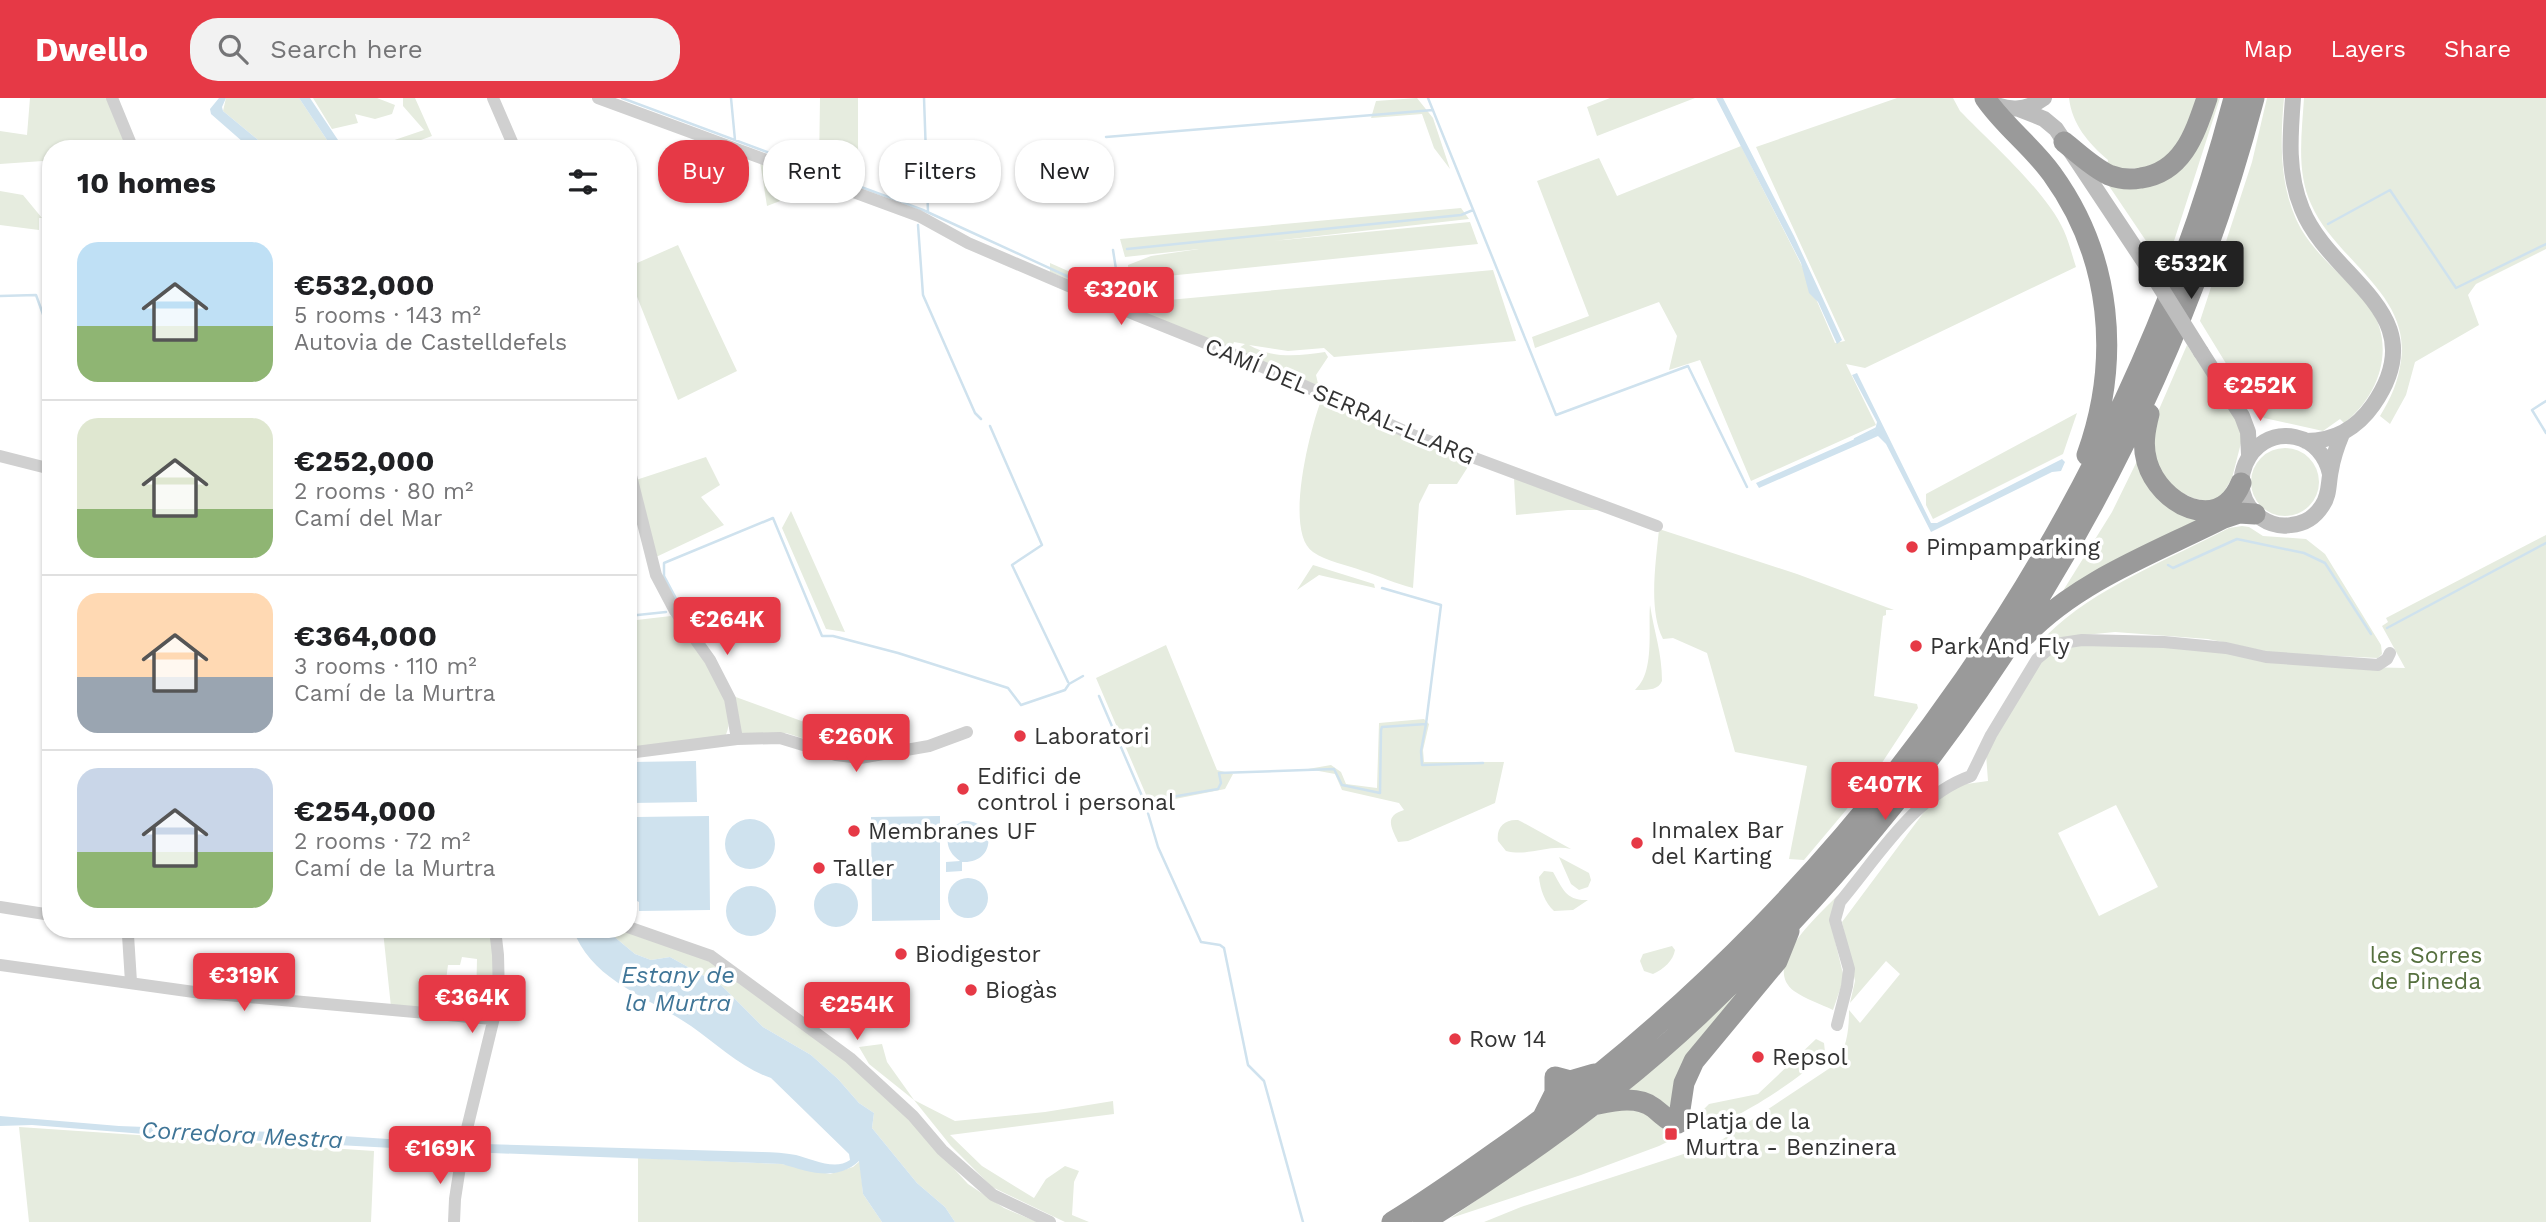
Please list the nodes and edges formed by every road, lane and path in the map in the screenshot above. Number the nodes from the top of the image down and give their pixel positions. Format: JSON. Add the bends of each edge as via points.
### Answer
{"nodes":[{"id":1,"x":112,"y":98,"type":"edge"},
{"id":2,"x":493,"y":98,"type":"edge"},
{"id":3,"x":598,"y":98,"type":"edge"},
{"id":4,"x":1985,"y":98,"type":"edge"},
{"id":5,"x":2044,"y":98,"type":"edge"},
{"id":6,"x":2050,"y":98,"type":"edge"},
{"id":7,"x":2207,"y":98,"type":"edge"},
{"id":8,"x":2234,"y":98,"type":"edge"},
{"id":9,"x":2254,"y":98,"type":"edge"},
{"id":10,"x":2293,"y":98,"type":"edge"},
{"id":11,"x":2019,"y":109,"type":"junction"},
{"id":12,"x":2060,"y":136,"type":"junction"},
{"id":13,"x":129,"y":140,"type":"edge"},
{"id":14,"x":511,"y":140,"type":"edge"},
{"id":15,"x":2155,"y":380,"type":"junction"},
{"id":16,"x":2242,"y":416,"type":"junction"},
{"id":17,"x":2342,"y":434,"type":"junction"},
{"id":18,"x":2282,"y":436,"type":"junction"},
{"id":19,"x":2306,"y":441,"type":"junction"},
{"id":20,"x":2249,"y":455,"type":"junction"},
{"id":21,"x":0,"y":456,"type":"edge"},
{"id":22,"x":42,"y":467,"type":"edge"},
{"id":23,"x":2330,"y":474,"type":"junction"},
{"id":24,"x":2241,"y":483,"type":"junction"},
{"id":25,"x":637,"y":500,"type":"edge"},
{"id":26,"x":2255,"y":514,"type":"junction"},
{"id":27,"x":1657,"y":526,"type":"dead end"},
{"id":28,"x":2059,"y":529,"type":"junction"},
{"id":29,"x":2390,"y":653,"type":"dead end"},
{"id":30,"x":2000,"y":661,"type":"junction"},
{"id":31,"x":967,"y":732,"type":"dead end"},
{"id":32,"x":737,"y":739,"type":"junction"},
{"id":33,"x":637,"y":752,"type":"edge"},
{"id":34,"x":0,"y":907,"type":"edge"},
{"id":35,"x":42,"y":914,"type":"edge"},
{"id":36,"x":1794,"y":919,"type":"junction"},
{"id":37,"x":637,"y":930,"type":"edge"},
{"id":38,"x":128,"y":938,"type":"edge"},
{"id":39,"x":496,"y":938,"type":"edge"},
{"id":40,"x":0,"y":965,"type":"edge"},
{"id":41,"x":131,"y":982,"type":"junction"},
{"id":42,"x":492,"y":1020,"type":"junction"},
{"id":43,"x":1837,"y":1025,"type":"dead end"},
{"id":44,"x":1593,"y":1105,"type":"junction"},
{"id":45,"x":454,"y":1222,"type":"edge"},
{"id":46,"x":1050,"y":1222,"type":"edge"},
{"id":47,"x":1392,"y":1222,"type":"edge"},
{"id":48,"x":1423,"y":1222,"type":"edge"}],
"edges":[{"from":1,"to":13,"type":"street"},
{"from":2,"to":14,"type":"street"},
{"from":3,"to":27,"type":"street","name":"CAMÍ DEL SERRAL-LLARG","via":[[919,216],[968,243],[1413,435]]},
{"from":4,"to":11,"type":"main road"},
{"from":4,"to":28,"type":"highway","via":[[2064,192],[2087,238],[2104,300],[2108,344],[2101,410]]},
{"from":5,"to":11,"type":"main road"},
{"from":6,"to":12,"type":"main road"},
{"from":7,"to":12,"type":"highway","via":[[2186,150],[2154,176],[2126,179],[2109,174]]},
{"from":8,"to":28,"type":"highway","via":[[2204,200],[2147,352]]},
{"from":9,"to":15,"type":"highway","via":[[2223,205]]},
{"from":10,"to":17,"type":"main road","via":[[2291,158],[2302,210],[2322,244],[2377,303],[2392,341],[2392,362],[2380,395]]},
{"from":11,"to":12,"type":"main road","via":[[2044,119]]},
{"from":12,"to":16,"type":"main road","bridge":true},
{"from":15,"to":24,"type":"highway","via":[[2144,446],[2147,464],[2162,489],[2189,508],[2212,511],[2226,505]]},
{"from":15,"to":30,"type":"highway","via":[[2095,503]]},
{"from":16,"to":18,"type":"main road","via":[[2259,429]]},
{"from":16,"to":20,"type":"main road"},
{"from":17,"to":19,"type":"main road"},
{"from":17,"to":23,"type":"main road"},
{"from":18,"to":19,"type":"main road"},
{"from":18,"to":20,"type":"main road","via":[[2260,443]]},
{"from":19,"to":23,"type":"main road","via":[[2324,457]]},
{"from":20,"to":24,"type":"main road"},
{"from":21,"to":22,"type":"street"},
{"from":23,"to":26,"type":"main road","via":[[2324,504],[2305,522],[2282,526]]},
{"from":24,"to":26,"type":"main road","via":[[2243,497]]},
{"from":25,"to":32,"type":"street","via":[[656,575],[730,699]]},
{"from":26,"to":30,"type":"highway","via":[[2224,518],[2088,586],[2035,625]]},
{"from":28,"to":47,"type":"highway","via":[[1956,688],[1793,893],[1710,979],[1605,1070],[1430,1200]]},
{"from":29,"to":43,"type":"street","via":[[2378,665],[2266,657],[2151,641],[2082,640],[2049,649],[2037,659],[1971,776],[1953,782],[1918,809],[1840,902],[1835,920],[1849,968]]},
{"from":30,"to":36,"type":"highway","via":[[1912,782]]},
{"from":31,"to":32,"type":"street","via":[[929,746],[860,758],[780,738]]},
{"from":32,"to":33,"type":"street"},
{"from":34,"to":35,"type":"street"},
{"from":36,"to":44,"type":"highway","via":[[1699,1015]]},
{"from":36,"to":44,"type":"highway","via":[[1777,961],[1694,1061],[1684,1083],[1678,1123],[1633,1100]]},
{"from":37,"to":46,"type":"street","via":[[711,956],[850,1058],[993,1195]]},
{"from":38,"to":41,"type":"street"},
{"from":39,"to":42,"type":"street","via":[[499,997]]},
{"from":40,"to":41,"type":"street"},
{"from":41,"to":42,"type":"street"},
{"from":42,"to":45,"type":"street","via":[[463,1147]]},
{"from":44,"to":48,"type":"highway"}]}
